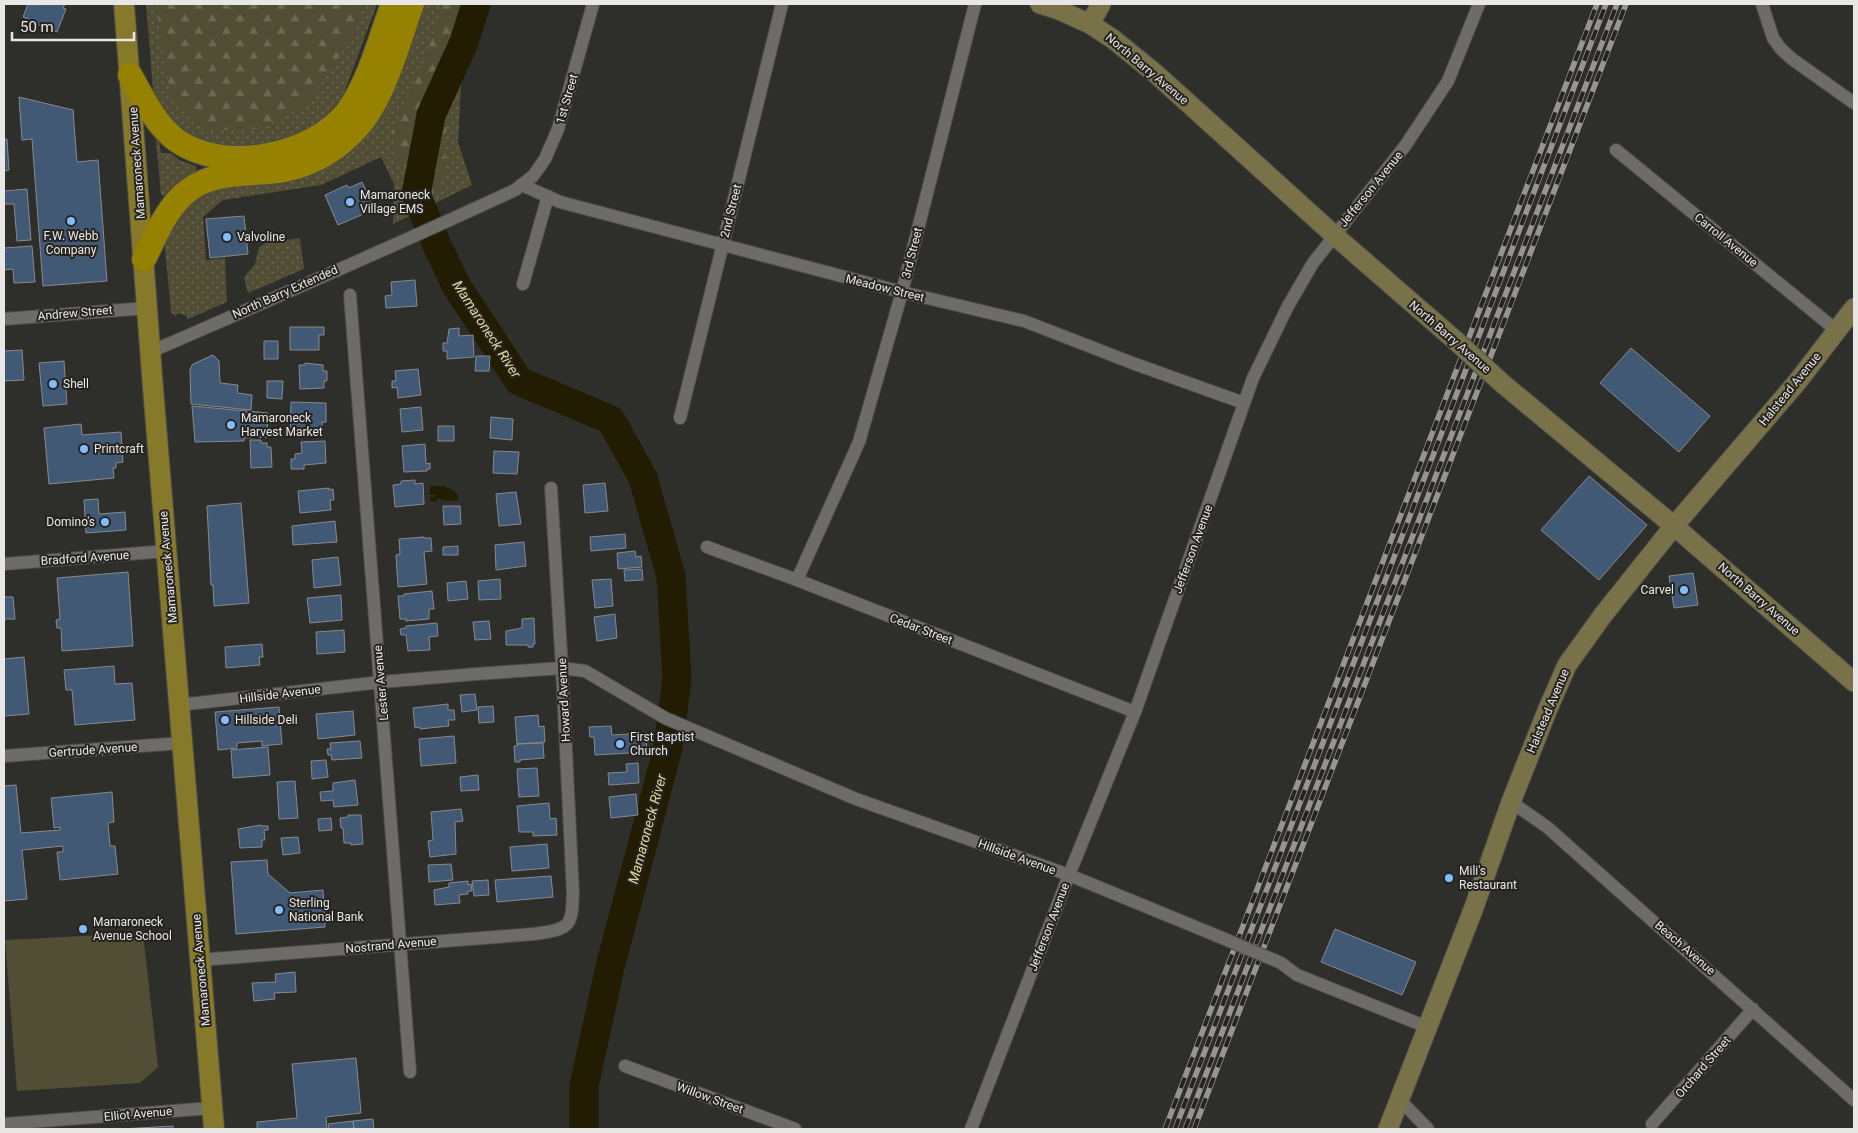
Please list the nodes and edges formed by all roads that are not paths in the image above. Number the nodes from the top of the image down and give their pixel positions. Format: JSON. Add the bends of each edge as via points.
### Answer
{"nodes":[{"id":1,"x":124,"y":4,"type":"edge"},
{"id":2,"x":393,"y":4,"type":"edge"},
{"id":3,"x":412,"y":4,"type":"edge"},
{"id":4,"x":593,"y":4,"type":"edge"},
{"id":5,"x":782,"y":4,"type":"edge"},
{"id":6,"x":975,"y":4,"type":"edge"},
{"id":7,"x":1040,"y":4,"type":"edge"},
{"id":8,"x":1101,"y":4,"type":"edge"},
{"id":9,"x":1479,"y":4,"type":"edge"},
{"id":10,"x":1762,"y":4,"type":"edge"},
{"id":11,"x":1090,"y":24,"type":"junction"},
{"id":12,"x":130,"y":75,"type":"junction"},
{"id":13,"x":1854,"y":103,"type":"edge"},
{"id":14,"x":1616,"y":150,"type":"dead end"},
{"id":15,"x":522,"y":185,"type":"junction"},
{"id":16,"x":548,"y":196,"type":"junction"},
{"id":17,"x":1334,"y":235,"type":"junction"},
{"id":18,"x":722,"y":246,"type":"junction"},
{"id":19,"x":144,"y":259,"type":"junction"},
{"id":20,"x":523,"y":284,"type":"dead end"},
{"id":21,"x":902,"y":292,"type":"junction"},
{"id":22,"x":350,"y":295,"type":"dead end"},
{"id":23,"x":147,"y":308,"type":"junction"},
{"id":24,"x":1854,"y":308,"type":"edge"},
{"id":25,"x":4,"y":319,"type":"edge"},
{"id":26,"x":1836,"y":330,"type":"junction"},
{"id":27,"x":150,"y":352,"type":"junction"},
{"id":28,"x":1244,"y":404,"type":"junction"},
{"id":29,"x":680,"y":418,"type":"dead end"},
{"id":30,"x":552,"y":488,"type":"dead end"},
{"id":31,"x":1674,"y":526,"type":"junction"},
{"id":32,"x":707,"y":547,"type":"dead end"},
{"id":33,"x":167,"y":551,"type":"junction"},
{"id":34,"x":4,"y":564,"type":"edge"},
{"id":35,"x":797,"y":580,"type":"junction"},
{"id":36,"x":562,"y":668,"type":"junction"},
{"id":37,"x":381,"y":682,"type":"junction"},
{"id":38,"x":1854,"y":682,"type":"edge"},
{"id":39,"x":179,"y":706,"type":"junction"},
{"id":40,"x":1135,"y":712,"type":"junction"},
{"id":41,"x":182,"y":743,"type":"junction"},
{"id":42,"x":4,"y":756,"type":"edge"},
{"id":43,"x":1511,"y":802,"type":"junction"},
{"id":44,"x":1069,"y":875,"type":"junction"},
{"id":45,"x":571,"y":912,"type":"joint"},
{"id":46,"x":401,"y":944,"type":"junction"},
{"id":47,"x":200,"y":960,"type":"junction"},
{"id":48,"x":1754,"y":1009,"type":"junction"},
{"id":49,"x":1427,"y":1027,"type":"junction"},
{"id":50,"x":626,"y":1066,"type":"dead end"},
{"id":51,"x":410,"y":1072,"type":"dead end"},
{"id":52,"x":1400,"y":1099,"type":"junction"},
{"id":53,"x":1854,"y":1100,"type":"edge"},
{"id":54,"x":212,"y":1108,"type":"junction"},
{"id":55,"x":4,"y":1124,"type":"edge"},
{"id":56,"x":1652,"y":1124,"type":"dead end"},
{"id":57,"x":214,"y":1129,"type":"edge"},
{"id":58,"x":795,"y":1129,"type":"edge"},
{"id":59,"x":971,"y":1129,"type":"edge"},
{"id":60,"x":1388,"y":1129,"type":"edge"},
{"id":61,"x":1428,"y":1129,"type":"edge"}],
"edges":[{"from":1,"to":12,"type":"main road","name":"Mamaroneck Avenue"},
{"from":2,"to":12,"type":"highway","via":[[363,84],[348,110],[317,138],[291,150],[230,156],[200,152],[186,146],[153,115]]},
{"from":3,"to":19,"type":"highway","via":[[379,92],[352,134],[326,154],[295,167],[222,176],[197,185],[170,211]]},
{"from":4,"to":15,"type":"street","name":"1st Street","via":[[558,130],[545,159]]},
{"from":5,"to":18,"type":"street","name":"2nd Street"},
{"from":6,"to":21,"type":"street","name":"3rd Street"},
{"from":7,"to":11,"type":"street","name":"North Barry Avenue"},
{"from":8,"to":11,"type":"street"},
{"from":9,"to":17,"type":"street","name":"Jefferson Avenue","via":[[1448,81],[1406,146]]},
{"from":10,"to":13,"type":"street","via":[[1780,49]]},
{"from":11,"to":17,"type":"street","name":"North Barry Avenue","via":[[1156,74]]},
{"from":12,"to":19,"type":"main road","name":"Mamaroneck Avenue"},
{"from":14,"to":26,"type":"street","name":"Carroll Avenue"},
{"from":15,"to":16,"type":"street","name":"Meadow Street"},
{"from":15,"to":27,"type":"street","name":"North Barry Extended","via":[[421,234]]},
{"from":16,"to":18,"type":"street","name":"Meadow Street"},
{"from":16,"to":20,"type":"street"},
{"from":17,"to":28,"type":"street","name":"Jefferson Avenue","via":[[1312,263],[1288,306]]},
{"from":17,"to":31,"type":"street","name":"North Barry Avenue","bridge":true,"via":[[1504,384]]},
{"from":18,"to":21,"type":"street","name":"Meadow Street"},
{"from":18,"to":29,"type":"street","name":"2nd Street"},
{"from":19,"to":23,"type":"main road","name":"Mamaroneck Avenue"},
{"from":21,"to":28,"type":"street","name":"Meadow Street","via":[[1024,321]]},
{"from":21,"to":35,"type":"street","name":"3rd Street","via":[[859,442]]},
{"from":22,"to":37,"type":"street","name":"Lester Avenue"},
{"from":23,"to":25,"type":"street","name":"Andrew Street"},
{"from":23,"to":27,"type":"main road","name":"Mamaroneck Avenue"},
{"from":24,"to":26,"type":"street","name":"Halstead Avenue"},
{"from":26,"to":31,"type":"street","name":"Halstead Avenue","via":[[1798,382]]},
{"from":27,"to":33,"type":"main road","name":"Mamaroneck Avenue"},
{"from":28,"to":40,"type":"street","name":"Jefferson Avenue"},
{"from":30,"to":36,"type":"street","name":"Howard Avenue"},
{"from":31,"to":38,"type":"street","name":"North Barry Avenue"},
{"from":31,"to":43,"type":"street","name":"Halstead Avenue","via":[[1567,665]]},
{"from":32,"to":35,"type":"street","name":"Cedar Street"},
{"from":33,"to":34,"type":"street","name":"Bradford Avenue"},
{"from":33,"to":39,"type":"main road","name":"Mamaroneck Avenue"},
{"from":35,"to":40,"type":"street","name":"Cedar Street"},
{"from":36,"to":37,"type":"street","name":"Hillside Avenue"},
{"from":36,"to":44,"type":"street","name":"Hillside Avenue","via":[[585,671],[660,715],[856,799]]},
{"from":36,"to":45,"type":"street","name":"Howard Avenue","via":[[573,894]]},
{"from":37,"to":39,"type":"street","name":"Hillside Avenue"},
{"from":37,"to":46,"type":"street","name":"Lester Avenue"},
{"from":39,"to":41,"type":"main road","name":"Mamaroneck Avenue"},
{"from":40,"to":44,"type":"street","name":"Jefferson Avenue"},
{"from":41,"to":42,"type":"street","name":"Gertrude Avenue"},
{"from":41,"to":47,"type":"main road","name":"Mamaroneck Avenue"},
{"from":43,"to":48,"type":"street","name":"Beach Avenue","via":[[1547,827]]},
{"from":43,"to":49,"type":"street","name":"Halstead Avenue"},
{"from":44,"to":49,"type":"street","name":"Hillside Avenue","bridge":true,"via":[[1282,963],[1297,975]]},
{"from":44,"to":59,"type":"street","name":"Jefferson Avenue"},
{"from":45,"to":46,"type":"street","name":"Nostrand Avenue","via":[[570,920],[554,931]]},
{"from":46,"to":47,"type":"street","name":"Nostrand Avenue"},
{"from":46,"to":51,"type":"street","name":"Lester Avenue"},
{"from":47,"to":54,"type":"main road","name":"Mamaroneck Avenue"},
{"from":48,"to":53,"type":"street","name":"Beach Avenue"},
{"from":48,"to":56,"type":"street","name":"Orchard Street"},
{"from":49,"to":52,"type":"street","name":"Halstead Avenue"},
{"from":50,"to":58,"type":"street","name":"Willow Street"},
{"from":52,"to":60,"type":"street","name":"Halstead Avenue"},
{"from":52,"to":61,"type":"street"},
{"from":54,"to":55,"type":"street","name":"Elliot Avenue"},
{"from":54,"to":57,"type":"main road","name":"Mamaroneck Avenue"}]}
